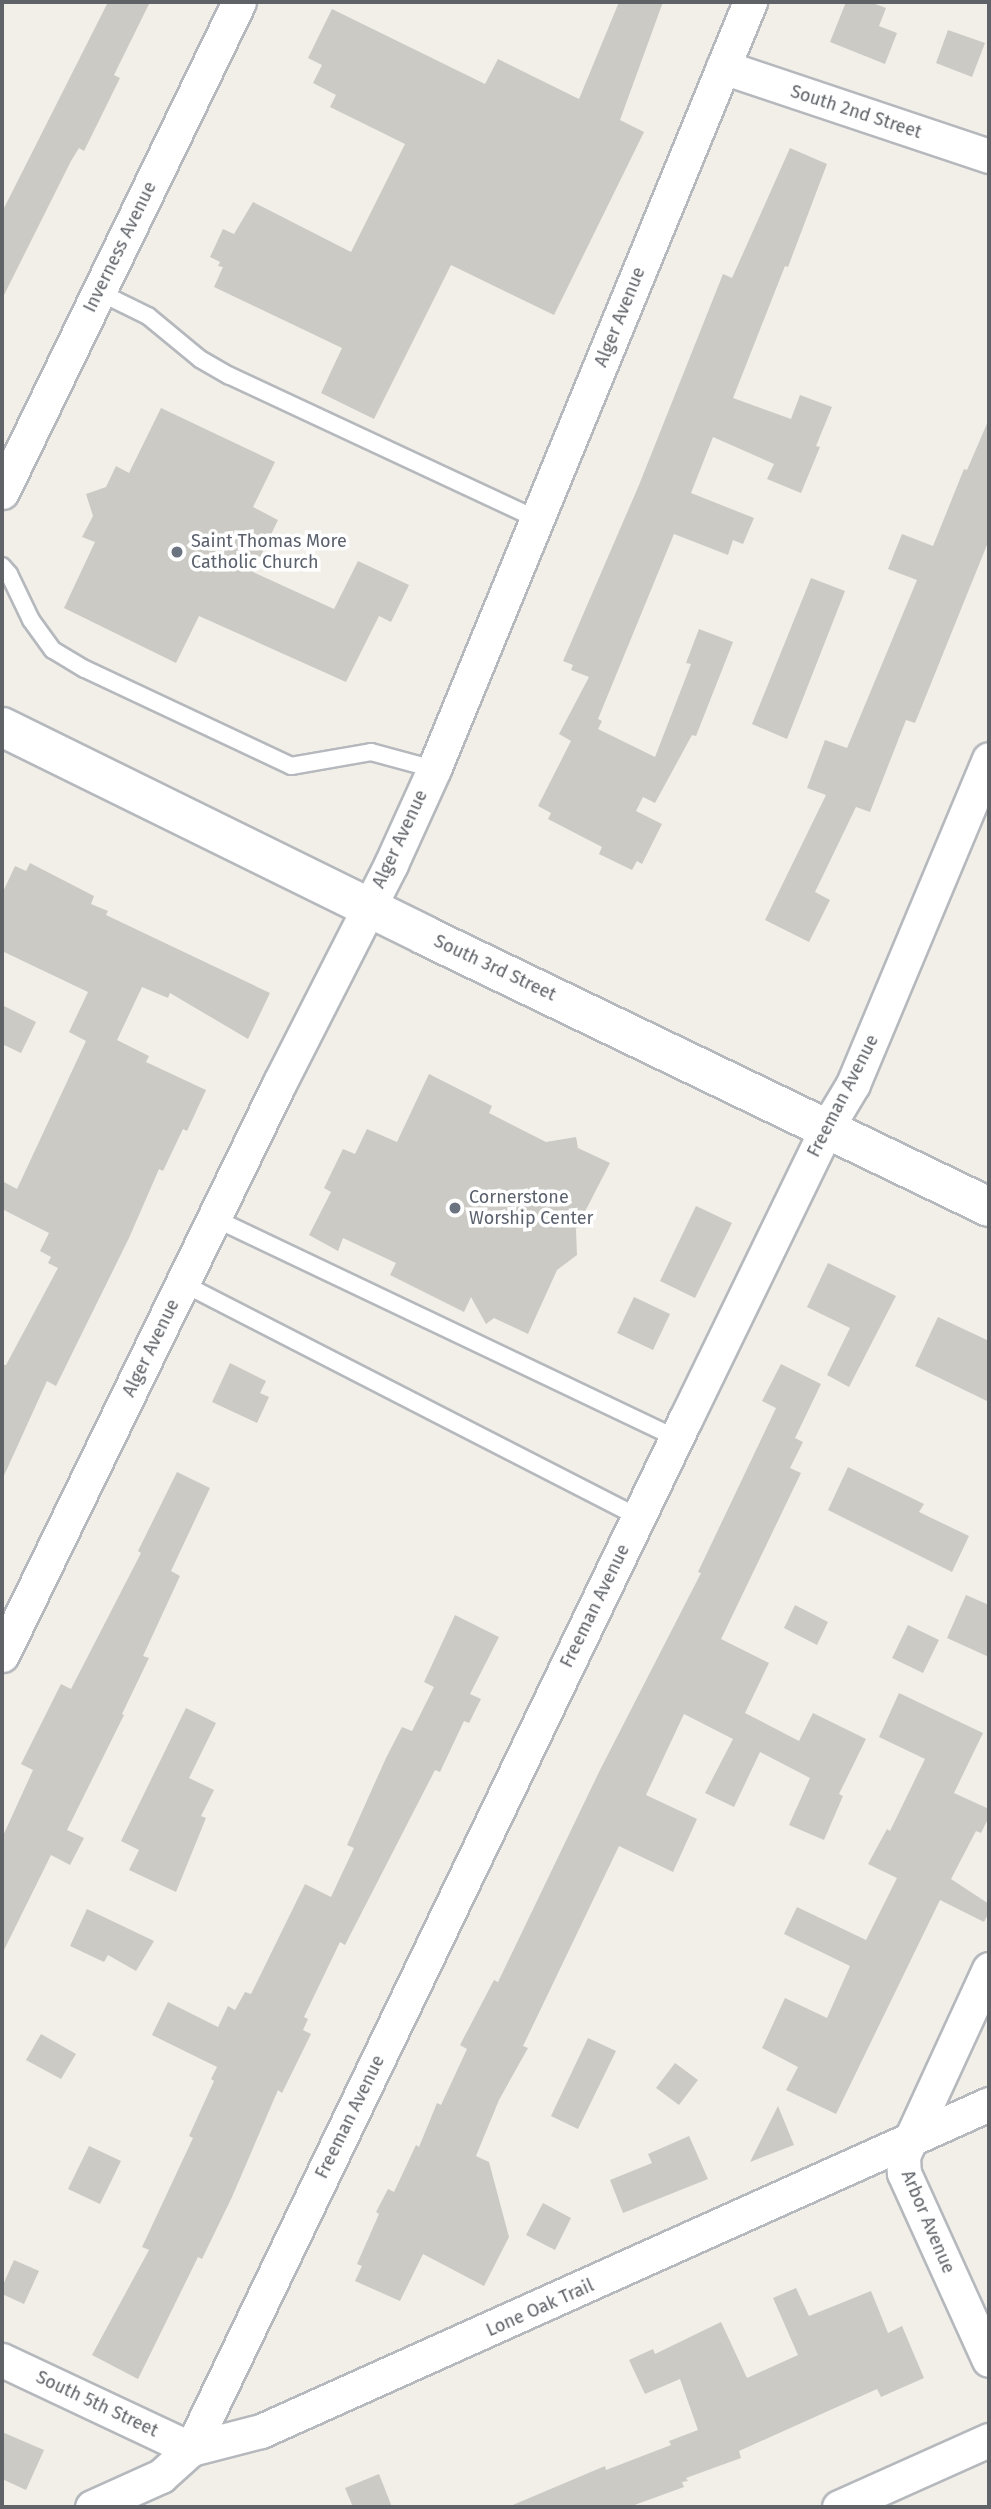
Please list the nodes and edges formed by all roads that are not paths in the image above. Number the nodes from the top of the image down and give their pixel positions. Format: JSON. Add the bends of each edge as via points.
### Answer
{"nodes":[{"id":1,"x":239,"y":2,"type":"edge"},
{"id":2,"x":750,"y":2,"type":"edge"},
{"id":3,"x":723,"y":67,"type":"junction"},
{"id":4,"x":989,"y":156,"type":"edge"},
{"id":5,"x":99,"y":292,"type":"junction"},
{"id":6,"x":2,"y":492,"type":"edge"},
{"id":7,"x":536,"y":519,"type":"junction"},
{"id":8,"x":2,"y":566,"type":"edge"},
{"id":9,"x":2,"y":727,"type":"edge"},
{"id":10,"x":989,"y":759,"type":"edge"},
{"id":11,"x":434,"y":769,"type":"junction"},
{"id":12,"x":369,"y":906,"type":"junction"},
{"id":13,"x":826,"y":1129,"type":"junction"},
{"id":14,"x":989,"y":1207,"type":"edge"},
{"id":15,"x":214,"y":1219,"type":"junction"},
{"id":16,"x":182,"y":1283,"type":"junction"},
{"id":17,"x":676,"y":1438,"type":"junction"},
{"id":18,"x":638,"y":1517,"type":"junction"},
{"id":19,"x":2,"y":1655,"type":"edge"},
{"id":20,"x":989,"y":1969,"type":"edge"},
{"id":21,"x":989,"y":2104,"type":"edge"},
{"id":22,"x":909,"y":2141,"type":"junction"},
{"id":23,"x":2,"y":2360,"type":"edge"},
{"id":24,"x":989,"y":2360,"type":"edge"},
{"id":25,"x":989,"y":2440,"type":"edge"},
{"id":26,"x":191,"y":2449,"type":"junction"},
{"id":27,"x":92,"y":2507,"type":"edge"},
{"id":28,"x":839,"y":2507,"type":"edge"}],
"edges":[{"from":1,"to":5,"type":"street","name":"Inverness Avenue"},
{"from":2,"to":3,"type":"street","name":"Alger Avenue"},
{"from":3,"to":4,"type":"street","name":"South 2nd Street"},
{"from":3,"to":7,"type":"street","name":"Alger Avenue"},
{"from":5,"to":6,"type":"street","name":"Inverness Avenue"},
{"from":5,"to":7,"type":"lane","via":[[148,316],[200,359],[230,376]]},
{"from":7,"to":11,"type":"street","name":"Alger Avenue"},
{"from":8,"to":11,"type":"lane","via":[[53,650],[291,766],[371,752]]},
{"from":9,"to":12,"type":"street","name":"South 3rd Street"},
{"from":10,"to":13,"type":"street","name":"Freeman Avenue","via":[[879,1025],[853,1084]]},
{"from":11,"to":12,"type":"street","name":"Alger Avenue"},
{"from":12,"to":13,"type":"street","name":"South 3rd Street"},
{"from":12,"to":15,"type":"street","name":"Alger Avenue"},
{"from":13,"to":14,"type":"street","name":"South 3rd Street"},
{"from":13,"to":17,"type":"street","name":"Freeman Avenue"},
{"from":15,"to":16,"type":"street","name":"Alger Avenue"},
{"from":15,"to":17,"type":"lane"},
{"from":16,"to":18,"type":"lane"},
{"from":16,"to":19,"type":"street","name":"Alger Avenue"},
{"from":17,"to":18,"type":"street","name":"Freeman Avenue"},
{"from":18,"to":26,"type":"street","name":"Freeman Avenue"},
{"from":20,"to":22,"type":"street","name":"Arbor Avenue"},
{"from":21,"to":22,"type":"street","name":"Lone Oak Trail"},
{"from":22,"to":24,"type":"street","name":"Arbor Avenue","via":[[903,2156],[904,2173]]},
{"from":22,"to":26,"type":"street","name":"Lone Oak Trail","via":[[261,2431]]},
{"from":23,"to":26,"type":"street","name":"South 5th Street"},
{"from":25,"to":28,"type":"street"},
{"from":26,"to":27,"type":"street","name":"Lone Oak Trail","via":[[161,2476]]}]}
